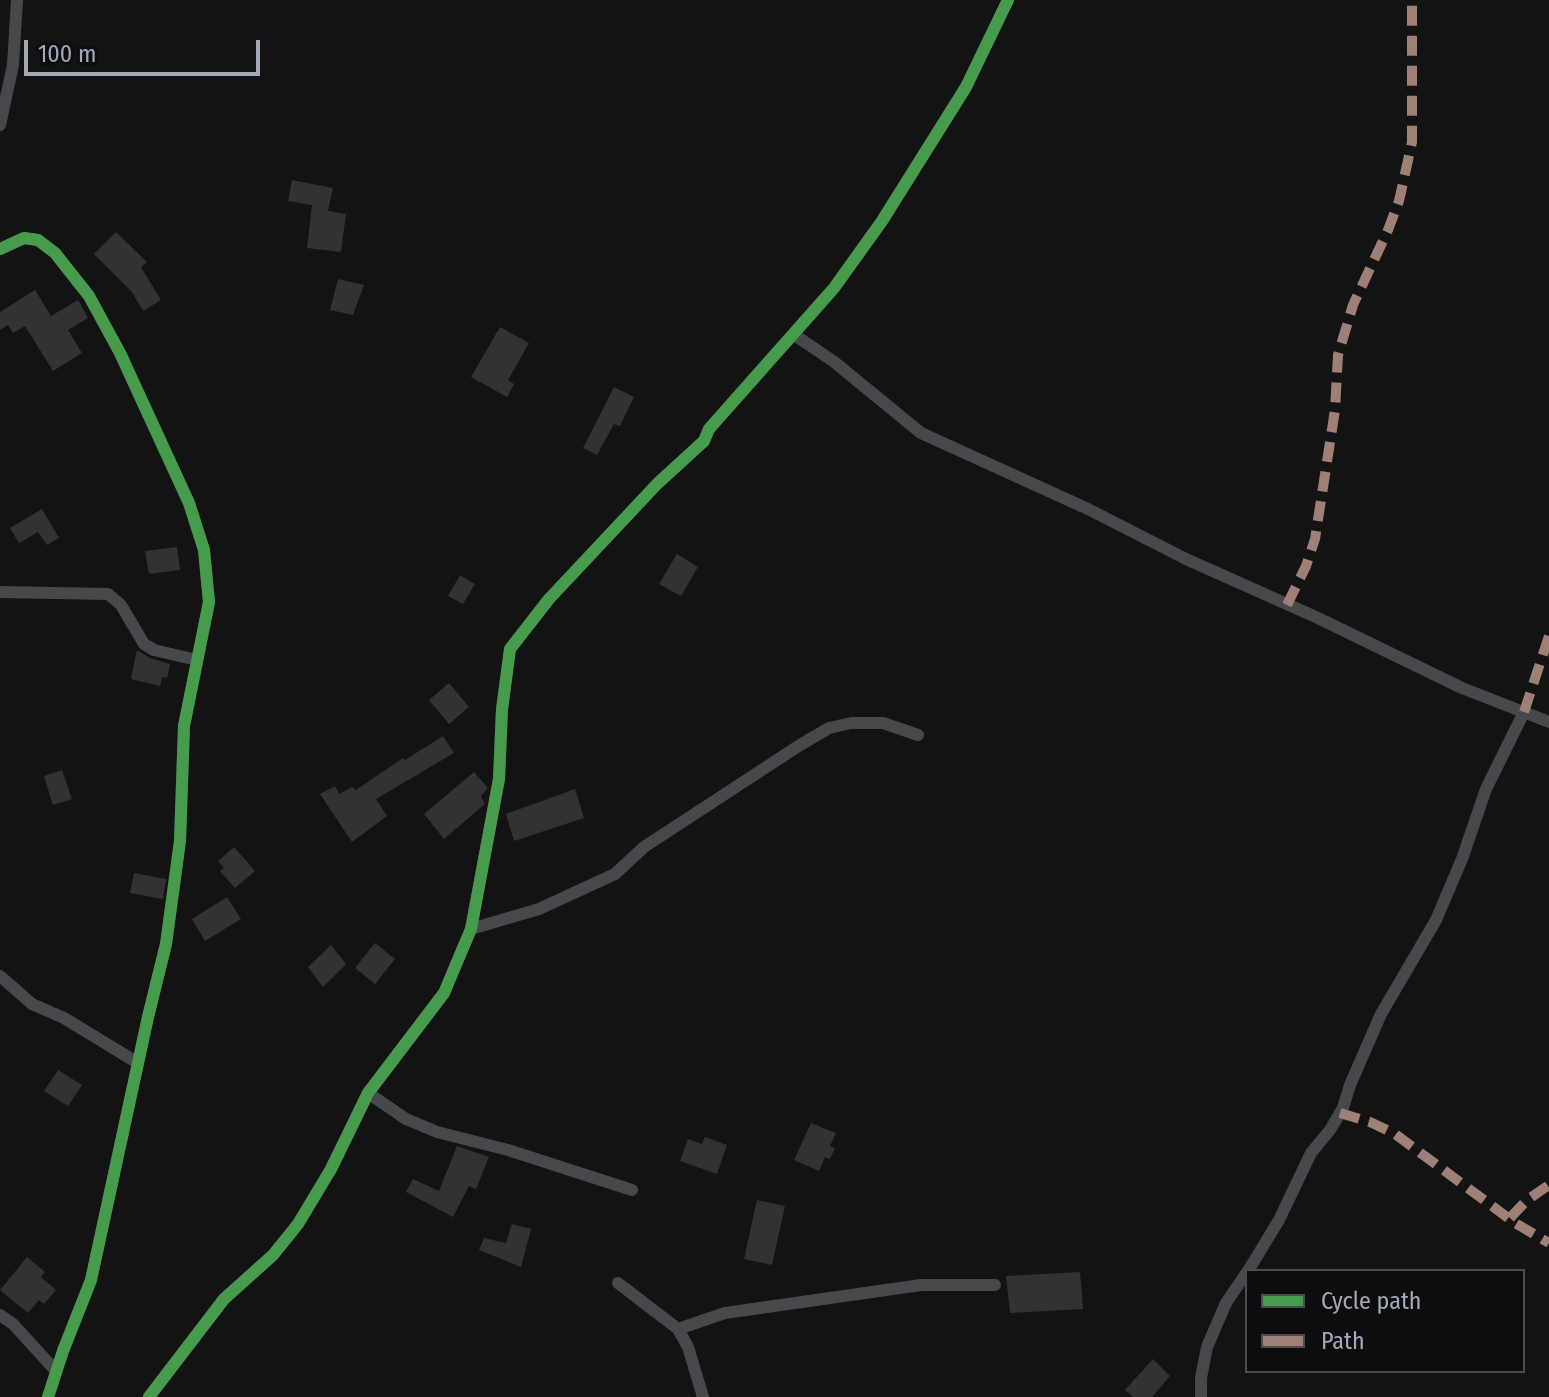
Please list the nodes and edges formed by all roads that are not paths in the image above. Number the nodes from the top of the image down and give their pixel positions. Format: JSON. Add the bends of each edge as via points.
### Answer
{"nodes":[{"id":1,"x":17,"y":0,"type":"edge"},
{"id":2,"x":1008,"y":0,"type":"edge"},
{"id":3,"x":0,"y":125,"type":"edge"},
{"id":4,"x":0,"y":249,"type":"edge"},
{"id":5,"x":793,"y":334,"type":"junction"},
{"id":6,"x":0,"y":592,"type":"edge"},
{"id":7,"x":197,"y":660,"type":"junction"},
{"id":8,"x":1524,"y":712,"type":"junction"},
{"id":9,"x":1549,"y":722,"type":"edge"},
{"id":10,"x":918,"y":735,"type":"dead end"},
{"id":11,"x":471,"y":929,"type":"junction"},
{"id":12,"x":0,"y":976,"type":"edge"},
{"id":13,"x":138,"y":1063,"type":"junction"},
{"id":14,"x":368,"y":1093,"type":"junction"},
{"id":15,"x":632,"y":1190,"type":"dead end"},
{"id":16,"x":1250,"y":1269,"type":"edge"},
{"id":17,"x":1245,"y":1276,"type":"edge"},
{"id":18,"x":618,"y":1283,"type":"dead end"},
{"id":19,"x":995,"y":1285,"type":"dead end"},
{"id":20,"x":0,"y":1315,"type":"edge"},
{"id":21,"x":678,"y":1329,"type":"junction"},
{"id":22,"x":56,"y":1371,"type":"junction"},
{"id":23,"x":48,"y":1397,"type":"edge"},
{"id":24,"x":149,"y":1397,"type":"edge"},
{"id":25,"x":703,"y":1397,"type":"edge"},
{"id":26,"x":1201,"y":1397,"type":"edge"}],
"edges":[{"from":1,"to":3,"type":"street","via":[[13,65]]},
{"from":2,"to":5,"type":"street","via":[[966,87],[890,208],[834,288]]},
{"from":4,"to":7,"type":"street","via":[[24,238],[38,240],[55,253],[89,296],[120,353],[189,503],[204,550],[209,602]]},
{"from":5,"to":8,"type":"street","via":[[921,433],[1462,688]]},
{"from":5,"to":11,"type":"street","via":[[704,441],[549,599],[510,649],[499,779]]},
{"from":6,"to":7,"type":"street","via":[[108,594],[121,605],[144,644]]},
{"from":7,"to":13,"type":"street","via":[[184,726],[180,841],[166,944]]},
{"from":8,"to":9,"type":"street"},
{"from":8,"to":16,"type":"street","via":[[1486,789],[1436,920],[1381,1014],[1343,1108],[1311,1153]]},
{"from":10,"to":11,"type":"street","via":[[883,723],[829,728],[644,847],[615,874],[539,909]]},
{"from":11,"to":14,"type":"street","via":[[444,993]]},
{"from":12,"to":13,"type":"street","via":[[32,1004]]},
{"from":13,"to":22,"type":"street","via":[[91,1280]]},
{"from":14,"to":15,"type":"street","via":[[437,1132]]},
{"from":14,"to":24,"type":"street","via":[[298,1224],[224,1299]]},
{"from":17,"to":26,"type":"street","via":[[1226,1303],[1207,1347]]},
{"from":18,"to":21,"type":"street"},
{"from":19,"to":21,"type":"street","via":[[921,1285],[725,1313]]},
{"from":20,"to":22,"type":"street"},
{"from":21,"to":25,"type":"street"},
{"from":22,"to":23,"type":"street"}]}
